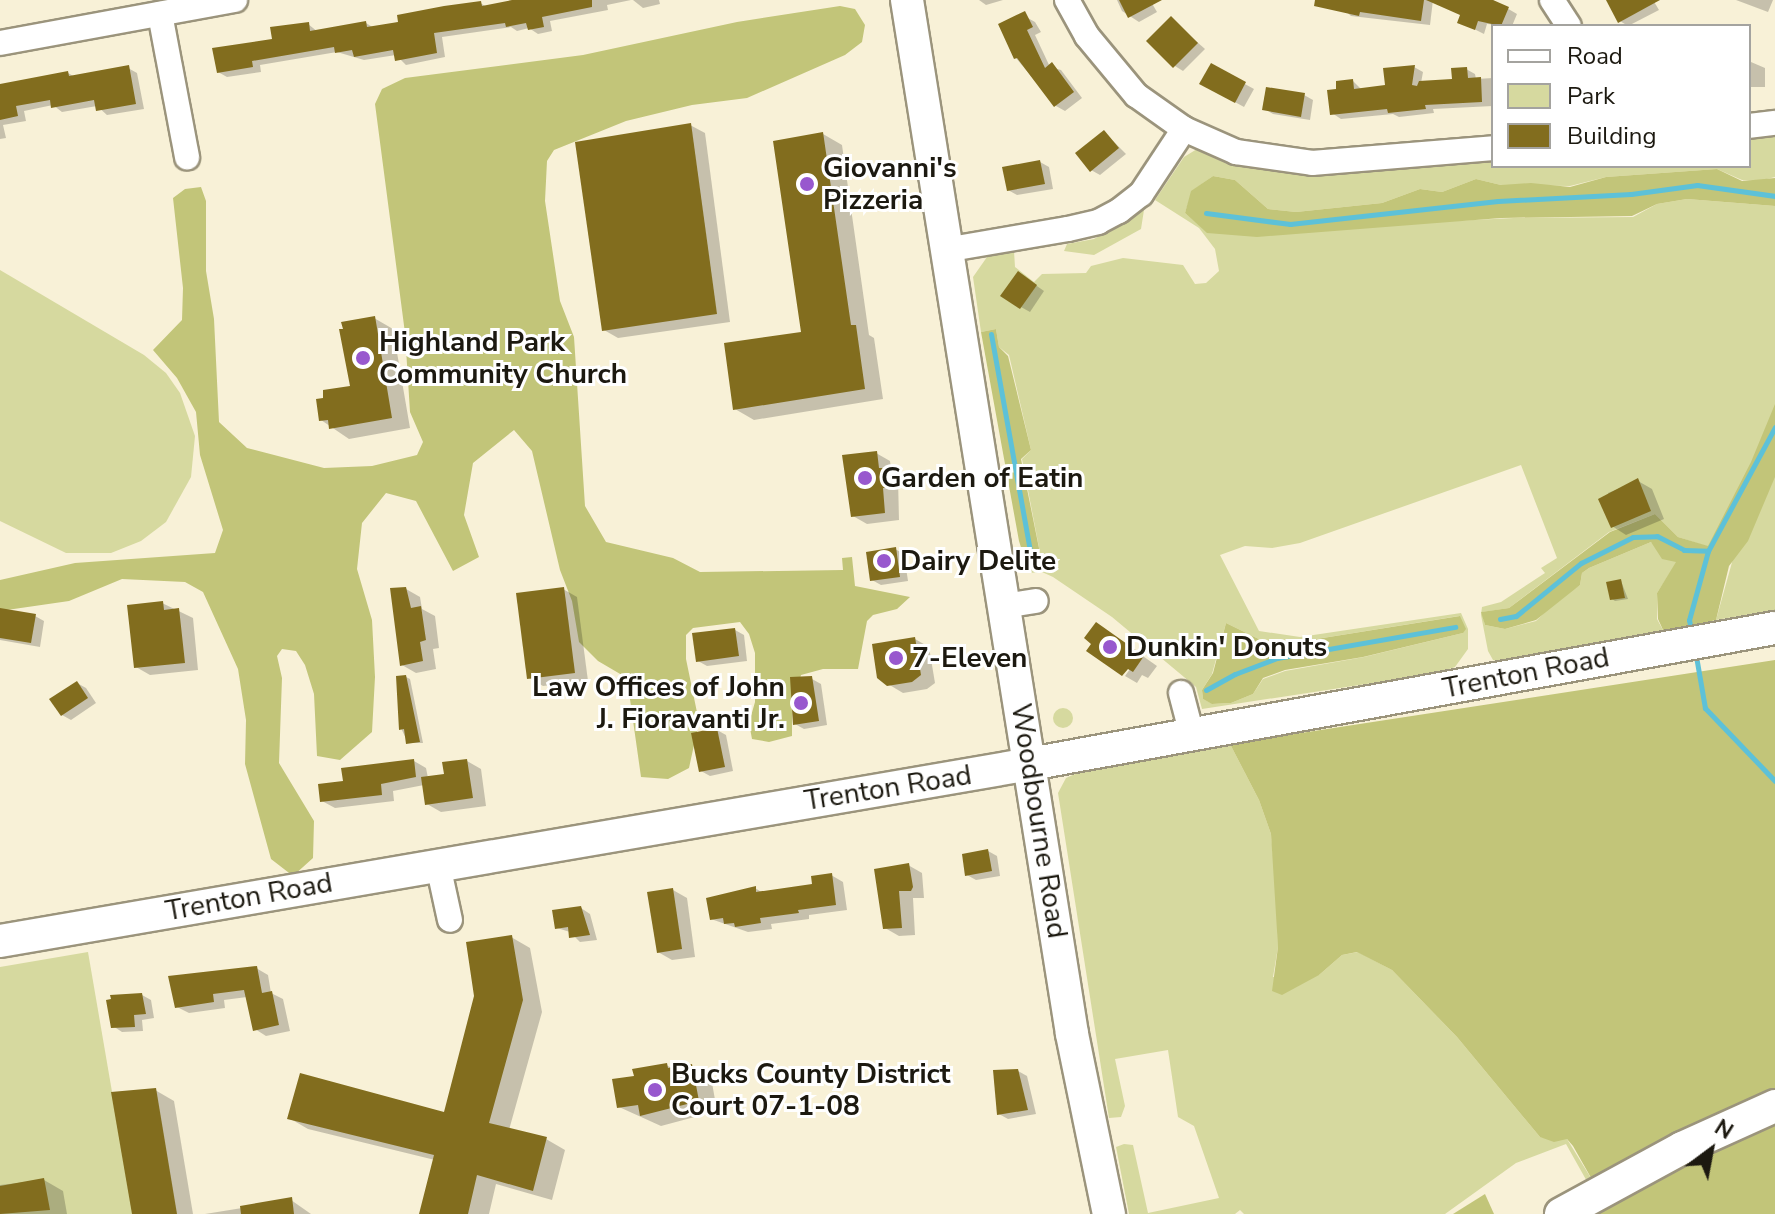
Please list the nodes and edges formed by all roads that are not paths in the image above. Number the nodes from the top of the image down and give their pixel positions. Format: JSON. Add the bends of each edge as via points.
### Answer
{"nodes":[{"id":1,"x":235,"y":0,"type":"edge"},
{"id":2,"x":907,"y":0,"type":"edge"},
{"id":3,"x":1067,"y":0,"type":"edge"},
{"id":4,"x":1552,"y":0,"type":"edge"},
{"id":5,"x":160,"y":14,"type":"junction"},
{"id":6,"x":1568,"y":24,"type":"edge"},
{"id":7,"x":0,"y":43,"type":"edge"},
{"id":8,"x":1775,"y":123,"type":"edge"},
{"id":9,"x":1751,"y":126,"type":"edge"},
{"id":10,"x":1184,"y":129,"type":"junction"},
{"id":11,"x":1491,"y":148,"type":"edge"},
{"id":12,"x":187,"y":157,"type":"dead end"},
{"id":13,"x":945,"y":250,"type":"junction"},
{"id":14,"x":1036,"y":601,"type":"dead end"},
{"id":15,"x":1004,"y":606,"type":"junction"},
{"id":16,"x":1775,"y":628,"type":"edge"},
{"id":17,"x":1181,"y":693,"type":"dead end"},
{"id":18,"x":1192,"y":735,"type":"junction"},
{"id":19,"x":1030,"y":764,"type":"junction"},
{"id":20,"x":438,"y":865,"type":"junction"},
{"id":21,"x":450,"y":920,"type":"dead end"},
{"id":22,"x":0,"y":941,"type":"edge"},
{"id":23,"x":1775,"y":1106,"type":"edge"},
{"id":24,"x":1109,"y":1214,"type":"edge"},
{"id":25,"x":1561,"y":1214,"type":"edge"}],
"edges":[{"from":1,"to":5,"type":"street"},
{"from":2,"to":13,"type":"main road","name":"Woodbourne Road"},
{"from":3,"to":10,"type":"street","via":[[1112,70],[1136,95]]},
{"from":4,"to":6,"type":"street"},
{"from":5,"to":7,"type":"street"},
{"from":5,"to":12,"type":"street"},
{"from":8,"to":9,"type":"street"},
{"from":10,"to":11,"type":"street","via":[[1236,152],[1312,163]]},
{"from":10,"to":13,"type":"street","via":[[1141,194],[1098,222]]},
{"from":13,"to":15,"type":"main road","name":"Woodbourne Road"},
{"from":14,"to":15,"type":"street"},
{"from":15,"to":19,"type":"main road","name":"Woodbourne Road"},
{"from":16,"to":18,"type":"main road","name":"Trenton Road"},
{"from":17,"to":18,"type":"street"},
{"from":18,"to":19,"type":"main road","name":"Trenton Road"},
{"from":19,"to":20,"type":"main road","name":"Trenton Road"},
{"from":19,"to":24,"type":"main road","name":"Woodbourne Road","via":[[1072,1034]]},
{"from":20,"to":21,"type":"street"},
{"from":20,"to":22,"type":"main road","name":"Trenton Road"},
{"from":23,"to":25,"type":"main road","via":[[1682,1148]]}]}
